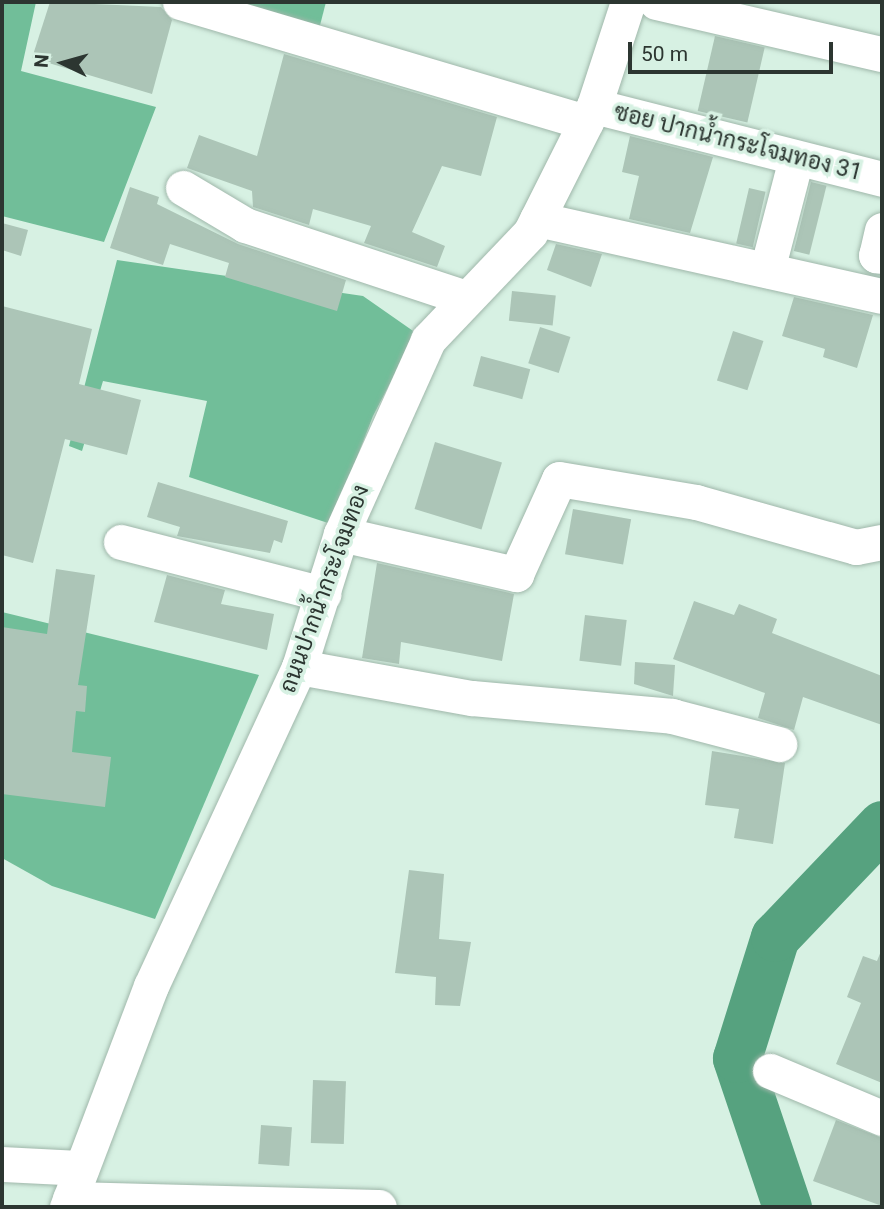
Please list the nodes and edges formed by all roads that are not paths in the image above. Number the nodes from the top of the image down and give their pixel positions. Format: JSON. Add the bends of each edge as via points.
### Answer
{"nodes":[{"id":1,"x":180,"y":2,"type":"edge"},
{"id":2,"x":628,"y":2,"type":"edge"},
{"id":3,"x":656,"y":2,"type":"edge"},
{"id":4,"x":882,"y":54,"type":"edge"},
{"id":5,"x":590,"y":114,"type":"junction"},
{"id":6,"x":796,"y":159,"type":"junction"},
{"id":7,"x":882,"y":179,"type":"edge"},
{"id":8,"x":183,"y":188,"type":"dead end"},
{"id":9,"x":537,"y":219,"type":"junction"},
{"id":10,"x":882,"y":230,"type":"edge"},
{"id":11,"x":882,"y":256,"type":"edge"},
{"id":12,"x":767,"y":270,"type":"junction"},
{"id":13,"x":882,"y":296,"type":"edge"},
{"id":14,"x":466,"y":298,"type":"junction"},
{"id":15,"x":341,"y":534,"type":"junction"},
{"id":16,"x":121,"y":542,"type":"dead end"},
{"id":17,"x":882,"y":542,"type":"edge"},
{"id":18,"x":323,"y":594,"type":"junction"},
{"id":19,"x":299,"y":667,"type":"junction"},
{"id":20,"x":779,"y":744,"type":"dead end"},
{"id":21,"x":770,"y":1071,"type":"dead end"},
{"id":22,"x":882,"y":1118,"type":"edge"},
{"id":23,"x":2,"y":1164,"type":"edge"},
{"id":24,"x":73,"y":1192,"type":"edge"},
{"id":25,"x":379,"y":1207,"type":"edge"}],
"edges":[{"from":1,"to":5,"type":"street","name":"ซอย ปากน้ำกระโจมทอง 31"},
{"from":2,"to":5,"type":"street","name":"ถนนปากน้ำกระโจมทอง"},
{"from":3,"to":4,"type":"street"},
{"from":5,"to":6,"type":"street","name":"ซอย ปากน้ำกระโจมทอง 31"},
{"from":5,"to":9,"type":"street","name":"ถนนปากน้ำกระโจมทอง"},
{"from":6,"to":7,"type":"street","name":"ซอย ปากน้ำกระโจมทอง 31"},
{"from":6,"to":12,"type":"street"},
{"from":8,"to":14,"type":"street","via":[[245,225]]},
{"from":9,"to":12,"type":"street"},
{"from":9,"to":14,"type":"street","name":"ถนนปากน้ำกระโจมทอง"},
{"from":10,"to":11,"type":"street","via":[[876,255]]},
{"from":12,"to":13,"type":"street"},
{"from":14,"to":15,"type":"street","name":"ถนนปากน้ำกระโจมทอง","via":[[428,340]]},
{"from":15,"to":17,"type":"street","via":[[516,574],[559,479],[696,502],[856,547]]},
{"from":15,"to":18,"type":"street","name":"ถนนปากน้ำกระโจมทอง"},
{"from":16,"to":18,"type":"street"},
{"from":18,"to":19,"type":"street","name":"ถนนปากน้ำกระโจมทอง"},
{"from":19,"to":20,"type":"street","via":[[472,698],[672,716]]},
{"from":19,"to":24,"type":"street","name":"ถนนปากน้ำกระโจมทอง","via":[[151,986]]},
{"from":21,"to":22,"type":"street"},
{"from":23,"to":24,"type":"street"},
{"from":24,"to":25,"type":"street"}]}
